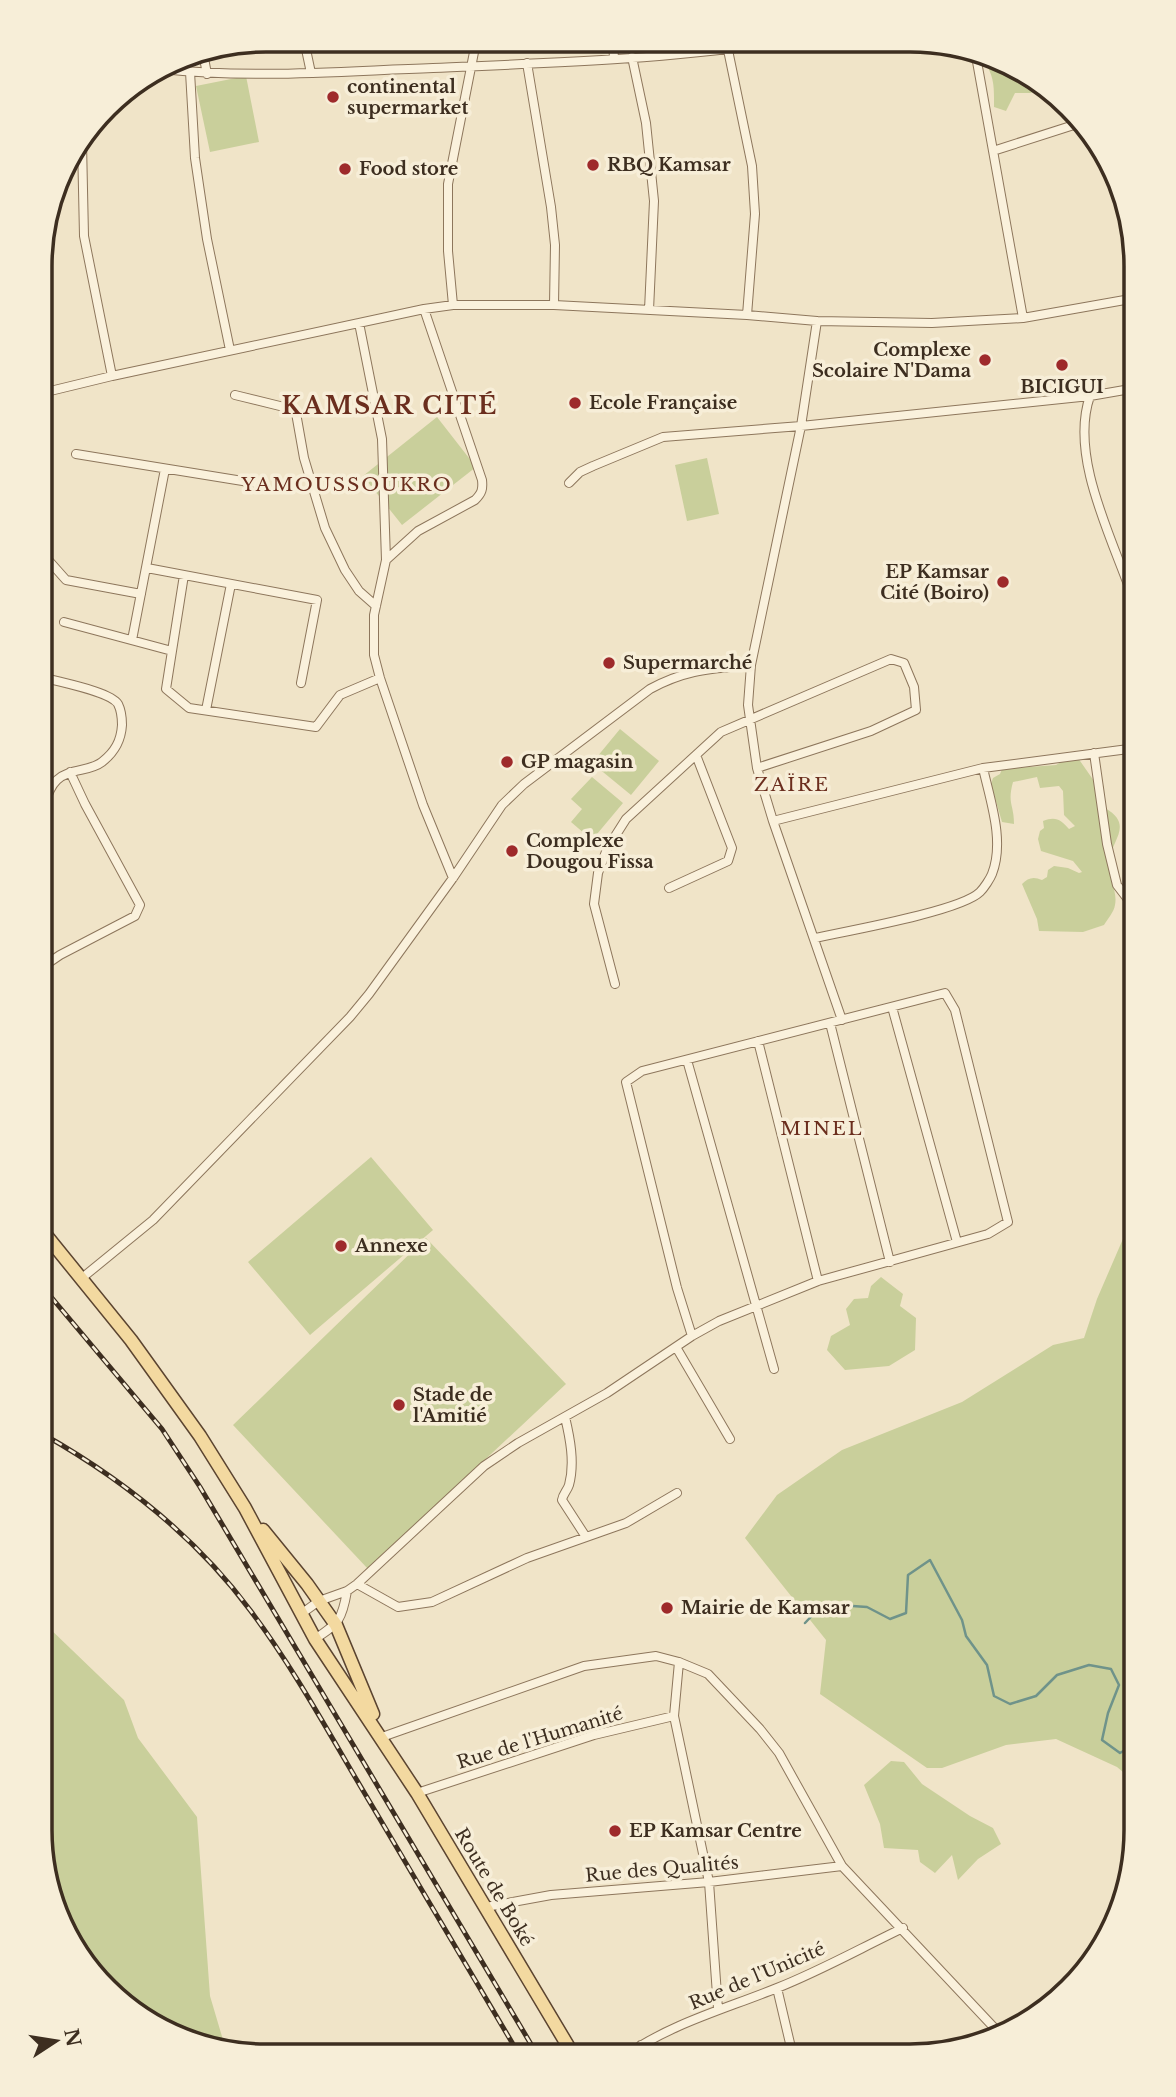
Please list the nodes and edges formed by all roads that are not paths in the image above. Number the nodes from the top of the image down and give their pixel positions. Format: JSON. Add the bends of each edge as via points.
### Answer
{"nodes":[{"id":1,"x":613,"y":52,"type":"edge"},
{"id":2,"x":672,"y":52,"type":"edge"},
{"id":3,"x":728,"y":52,"type":"edge"},
{"id":4,"x":307,"y":53,"type":"edge"},
{"id":5,"x":475,"y":53,"type":"edge"},
{"id":6,"x":632,"y":57,"type":"junction"},
{"id":7,"x":614,"y":59,"type":"junction"},
{"id":8,"x":205,"y":62,"type":"edge"},
{"id":9,"x":527,"y":63,"type":"junction"},
{"id":10,"x":977,"y":64,"type":"edge"},
{"id":11,"x":473,"y":66,"type":"junction"},
{"id":12,"x":181,"y":71,"type":"edge"},
{"id":13,"x":190,"y":72,"type":"junction"},
{"id":14,"x":311,"y":73,"type":"junction"},
{"id":15,"x":207,"y":74,"type":"junction"},
{"id":16,"x":1071,"y":126,"type":"edge"},
{"id":17,"x":993,"y":151,"type":"junction"},
{"id":18,"x":80,"y":162,"type":"edge"},
{"id":19,"x":1124,"y":300,"type":"edge"},
{"id":20,"x":453,"y":305,"type":"junction"},
{"id":21,"x":554,"y":305,"type":"junction"},
{"id":22,"x":424,"y":309,"type":"junction"},
{"id":23,"x":649,"y":310,"type":"junction"},
{"id":24,"x":747,"y":315,"type":"junction"},
{"id":25,"x":1023,"y":318,"type":"junction"},
{"id":26,"x":817,"y":321,"type":"junction"},
{"id":27,"x":359,"y":323,"type":"junction"},
{"id":28,"x":230,"y":350,"type":"junction"},
{"id":29,"x":112,"y":376,"type":"junction"},
{"id":30,"x":1124,"y":390,"type":"edge"},
{"id":31,"x":52,"y":391,"type":"edge"},
{"id":32,"x":234,"y":395,"type":"dead end"},
{"id":33,"x":1090,"y":396,"type":"junction"},
{"id":34,"x":801,"y":426,"type":"junction"},
{"id":35,"x":76,"y":454,"type":"dead end"},
{"id":36,"x":165,"y":469,"type":"junction"},
{"id":37,"x":255,"y":482,"type":"dead end"},
{"id":38,"x":569,"y":483,"type":"dead end"},
{"id":39,"x":386,"y":561,"type":"junction"},
{"id":40,"x":52,"y":564,"type":"edge"},
{"id":41,"x":147,"y":568,"type":"junction"},
{"id":42,"x":1124,"y":573,"type":"edge"},
{"id":43,"x":184,"y":575,"type":"junction"},
{"id":44,"x":231,"y":584,"type":"junction"},
{"id":45,"x":141,"y":594,"type":"junction"},
{"id":46,"x":376,"y":606,"type":"junction"},
{"id":47,"x":64,"y":622,"type":"dead end"},
{"id":48,"x":132,"y":640,"type":"junction"},
{"id":49,"x":172,"y":651,"type":"junction"},
{"id":50,"x":751,"y":665,"type":"junction"},
{"id":51,"x":380,"y":678,"type":"junction"},
{"id":52,"x":52,"y":680,"type":"edge"},
{"id":53,"x":301,"y":683,"type":"dead end"},
{"id":54,"x":206,"y":710,"type":"junction"},
{"id":55,"x":750,"y":719,"type":"junction"},
{"id":56,"x":1124,"y":749,"type":"edge"},
{"id":57,"x":1094,"y":753,"type":"junction"},
{"id":58,"x":696,"y":755,"type":"junction"},
{"id":59,"x":757,"y":768,"type":"junction"},
{"id":60,"x":983,"y":768,"type":"junction"},
{"id":61,"x":70,"y":772,"type":"junction"},
{"id":62,"x":52,"y":788,"type":"edge"},
{"id":63,"x":773,"y":821,"type":"junction"},
{"id":64,"x":453,"y":878,"type":"junction"},
{"id":65,"x":669,"y":888,"type":"dead end"},
{"id":66,"x":1124,"y":893,"type":"edge"},
{"id":67,"x":815,"y":938,"type":"junction"},
{"id":68,"x":52,"y":961,"type":"edge"},
{"id":69,"x":615,"y":984,"type":"dead end"},
{"id":70,"x":892,"y":1007,"type":"junction"},
{"id":71,"x":842,"y":1020,"type":"junction"},
{"id":72,"x":831,"y":1023,"type":"junction"},
{"id":73,"x":758,"y":1041,"type":"junction"},
{"id":74,"x":687,"y":1060,"type":"junction"},
{"id":75,"x":52,"y":1242,"type":"edge"},
{"id":76,"x":957,"y":1242,"type":"junction"},
{"id":77,"x":890,"y":1262,"type":"junction"},
{"id":78,"x":82,"y":1278,"type":"junction"},
{"id":79,"x":818,"y":1281,"type":"junction"},
{"id":80,"x":756,"y":1307,"type":"junction"},
{"id":81,"x":692,"y":1336,"type":"junction"},
{"id":82,"x":676,"y":1347,"type":"junction"},
{"id":83,"x":774,"y":1369,"type":"dead end"},
{"id":84,"x":565,"y":1417,"type":"junction"},
{"id":85,"x":730,"y":1439,"type":"dead end"},
{"id":86,"x":677,"y":1493,"type":"dead end"},
{"id":87,"x":246,"y":1508,"type":"junction"},
{"id":88,"x":586,"y":1537,"type":"junction"},
{"id":89,"x":357,"y":1584,"type":"junction"},
{"id":90,"x":346,"y":1591,"type":"junction"},
{"id":91,"x":319,"y":1601,"type":"junction"},
{"id":92,"x":301,"y":1614,"type":"junction"},
{"id":93,"x":336,"y":1625,"type":"junction"},
{"id":94,"x":315,"y":1639,"type":"junction"},
{"id":95,"x":679,"y":1662,"type":"junction"},
{"id":96,"x":674,"y":1716,"type":"junction"},
{"id":97,"x":382,"y":1737,"type":"junction"},
{"id":98,"x":417,"y":1793,"type":"junction"},
{"id":99,"x":842,"y":1866,"type":"junction"},
{"id":100,"x":709,"y":1882,"type":"junction"},
{"id":101,"x":486,"y":1908,"type":"junction"},
{"id":102,"x":903,"y":1928,"type":"junction"},
{"id":103,"x":778,"y":1988,"type":"junction"},
{"id":104,"x":718,"y":2009,"type":"junction"},
{"id":105,"x":993,"y":2027,"type":"edge"},
{"id":106,"x":567,"y":2044,"type":"edge"},
{"id":107,"x":643,"y":2044,"type":"edge"},
{"id":108,"x":790,"y":2044,"type":"edge"}],
"edges":[{"from":1,"to":7,"type":"street"},
{"from":2,"to":6,"type":"street"},
{"from":3,"to":24,"type":"street","via":[[752,166],[755,214]]},
{"from":4,"to":14,"type":"street"},
{"from":5,"to":11,"type":"street"},
{"from":6,"to":7,"type":"street"},
{"from":6,"to":23,"type":"street","via":[[646,123],[654,201]]},
{"from":7,"to":9,"type":"street"},
{"from":8,"to":15,"type":"street"},
{"from":9,"to":11,"type":"street"},
{"from":9,"to":21,"type":"street","via":[[551,207]]},
{"from":10,"to":17,"type":"street"},
{"from":11,"to":14,"type":"street"},
{"from":11,"to":20,"type":"street","via":[[448,184]]},
{"from":12,"to":13,"type":"street"},
{"from":13,"to":15,"type":"street"},
{"from":13,"to":28,"type":"street","via":[[195,158]]},
{"from":14,"to":15,"type":"street"},
{"from":16,"to":17,"type":"street"},
{"from":17,"to":25,"type":"street"},
{"from":18,"to":29,"type":"street","via":[[84,236]]},
{"from":19,"to":25,"type":"street"},
{"from":20,"to":21,"type":"street"},
{"from":20,"to":22,"type":"street"},
{"from":21,"to":23,"type":"street"},
{"from":22,"to":27,"type":"street"},
{"from":22,"to":39,"type":"street","via":[[483,488],[475,500],[418,531]]},
{"from":23,"to":24,"type":"street"},
{"from":24,"to":26,"type":"street"},
{"from":25,"to":26,"type":"street","via":[[932,323]]},
{"from":26,"to":34,"type":"street"},
{"from":27,"to":28,"type":"street"},
{"from":27,"to":39,"type":"street","via":[[382,439]]},
{"from":28,"to":29,"type":"street"},
{"from":29,"to":31,"type":"street"},
{"from":30,"to":33,"type":"street"},
{"from":32,"to":46,"type":"street","via":[[296,413],[325,528],[345,570]]},
{"from":33,"to":34,"type":"street"},
{"from":33,"to":42,"type":"street","via":[[1083,437],[1091,481]]},
{"from":34,"to":38,"type":"street","via":[[663,437],[580,472]]},
{"from":34,"to":50,"type":"street"},
{"from":35,"to":36,"type":"street"},
{"from":36,"to":37,"type":"street"},
{"from":36,"to":41,"type":"street"},
{"from":39,"to":46,"type":"street"},
{"from":40,"to":45,"type":"street","via":[[66,580]]},
{"from":41,"to":43,"type":"street"},
{"from":41,"to":45,"type":"street"},
{"from":43,"to":44,"type":"street"},
{"from":43,"to":49,"type":"street"},
{"from":44,"to":53,"type":"street","via":[[317,600]]},
{"from":44,"to":54,"type":"street"},
{"from":45,"to":48,"type":"street"},
{"from":46,"to":51,"type":"street","via":[[374,655]]},
{"from":47,"to":48,"type":"street"},
{"from":48,"to":49,"type":"street"},
{"from":49,"to":54,"type":"street","via":[[166,689],[189,708]]},
{"from":50,"to":55,"type":"street"},
{"from":50,"to":64,"type":"street","via":[[693,670],[650,689],[502,805]]},
{"from":51,"to":54,"type":"street","via":[[340,695],[316,727]]},
{"from":51,"to":64,"type":"street"},
{"from":52,"to":61,"type":"street","via":[[103,694],[118,704],[122,716],[116,749],[95,766]]},
{"from":55,"to":58,"type":"street","via":[[721,732]]},
{"from":55,"to":59,"type":"street"},
{"from":55,"to":59,"type":"street","via":[[891,660],[904,663],[914,687],[916,710],[872,731]]},
{"from":56,"to":57,"type":"street"},
{"from":57,"to":60,"type":"street"},
{"from":57,"to":66,"type":"street","via":[[1107,844]]},
{"from":58,"to":65,"type":"street","via":[[732,848],[728,861]]},
{"from":58,"to":69,"type":"street","via":[[626,819],[598,873],[594,904]]},
{"from":59,"to":63,"type":"street"},
{"from":60,"to":63,"type":"street"},
{"from":60,"to":67,"type":"street","via":[[996,852],[992,873],[980,892],[951,906]]},
{"from":61,"to":62,"type":"street"},
{"from":61,"to":68,"type":"street","via":[[140,905],[135,916]]},
{"from":63,"to":67,"type":"street"},
{"from":64,"to":78,"type":"street","via":[[350,1017],[153,1220]]},
{"from":67,"to":71,"type":"street"},
{"from":70,"to":71,"type":"street"},
{"from":70,"to":76,"type":"street"},
{"from":70,"to":76,"type":"street","via":[[945,993],[955,1010],[1008,1222],[988,1234]]},
{"from":71,"to":72,"type":"street"},
{"from":72,"to":73,"type":"street"},
{"from":72,"to":77,"type":"street"},
{"from":73,"to":74,"type":"street"},
{"from":73,"to":79,"type":"street"},
{"from":74,"to":80,"type":"street"},
{"from":74,"to":81,"type":"street","via":[[642,1071],[626,1082]]},
{"from":75,"to":78,"type":"main road"},
{"from":76,"to":77,"type":"street"},
{"from":77,"to":79,"type":"street"},
{"from":78,"to":87,"type":"main road","via":[[172,1396]]},
{"from":79,"to":80,"type":"street"},
{"from":80,"to":81,"type":"street"},
{"from":80,"to":83,"type":"street"},
{"from":81,"to":82,"type":"street"},
{"from":82,"to":84,"type":"street"},
{"from":82,"to":85,"type":"street"},
{"from":84,"to":88,"type":"street","via":[[571,1463],[569,1487],[562,1500]]},
{"from":84,"to":89,"type":"street","via":[[484,1466]]},
{"from":86,"to":88,"type":"street","via":[[625,1524]]},
{"from":87,"to":91,"type":"main road"},
{"from":87,"to":92,"type":"main road"},
{"from":88,"to":89,"type":"street","via":[[527,1558],[432,1602],[398,1607]]},
{"from":89,"to":90,"type":"street"},
{"from":90,"to":91,"type":"street"},
{"from":90,"to":93,"type":"street"},
{"from":91,"to":92,"type":"street"},
{"from":91,"to":93,"type":"main road"},
{"from":92,"to":94,"type":"main road"},
{"from":93,"to":94,"type":"street"},
{"from":93,"to":97,"type":"main road"},
{"from":94,"to":97,"type":"main road"},
{"from":95,"to":96,"type":"street"},
{"from":95,"to":97,"type":"street","via":[[656,1656],[584,1666]]},
{"from":95,"to":99,"type":"street","via":[[708,1674],[760,1728],[779,1753]]},
{"from":96,"to":98,"type":"street","name":"Rue de l'Humanité","via":[[594,1735]]},
{"from":96,"to":100,"type":"street"},
{"from":97,"to":98,"type":"main road","name":"Route de Boké"},
{"from":98,"to":101,"type":"main road","name":"Route de Boké"},
{"from":99,"to":100,"type":"street","name":"Rue des Qualités"},
{"from":99,"to":102,"type":"street"},
{"from":100,"to":101,"type":"street","name":"Rue des Qualités","via":[[551,1895]]},
{"from":100,"to":104,"type":"street"},
{"from":101,"to":106,"type":"main road","name":"Route de Boké"},
{"from":102,"to":103,"type":"street","name":"Rue de l'Unicité"},
{"from":102,"to":105,"type":"street"},
{"from":103,"to":104,"type":"street","name":"Rue de l'Unicité"},
{"from":103,"to":108,"type":"street"},
{"from":104,"to":107,"type":"street","name":"Rue de l'Unicité"}]}
